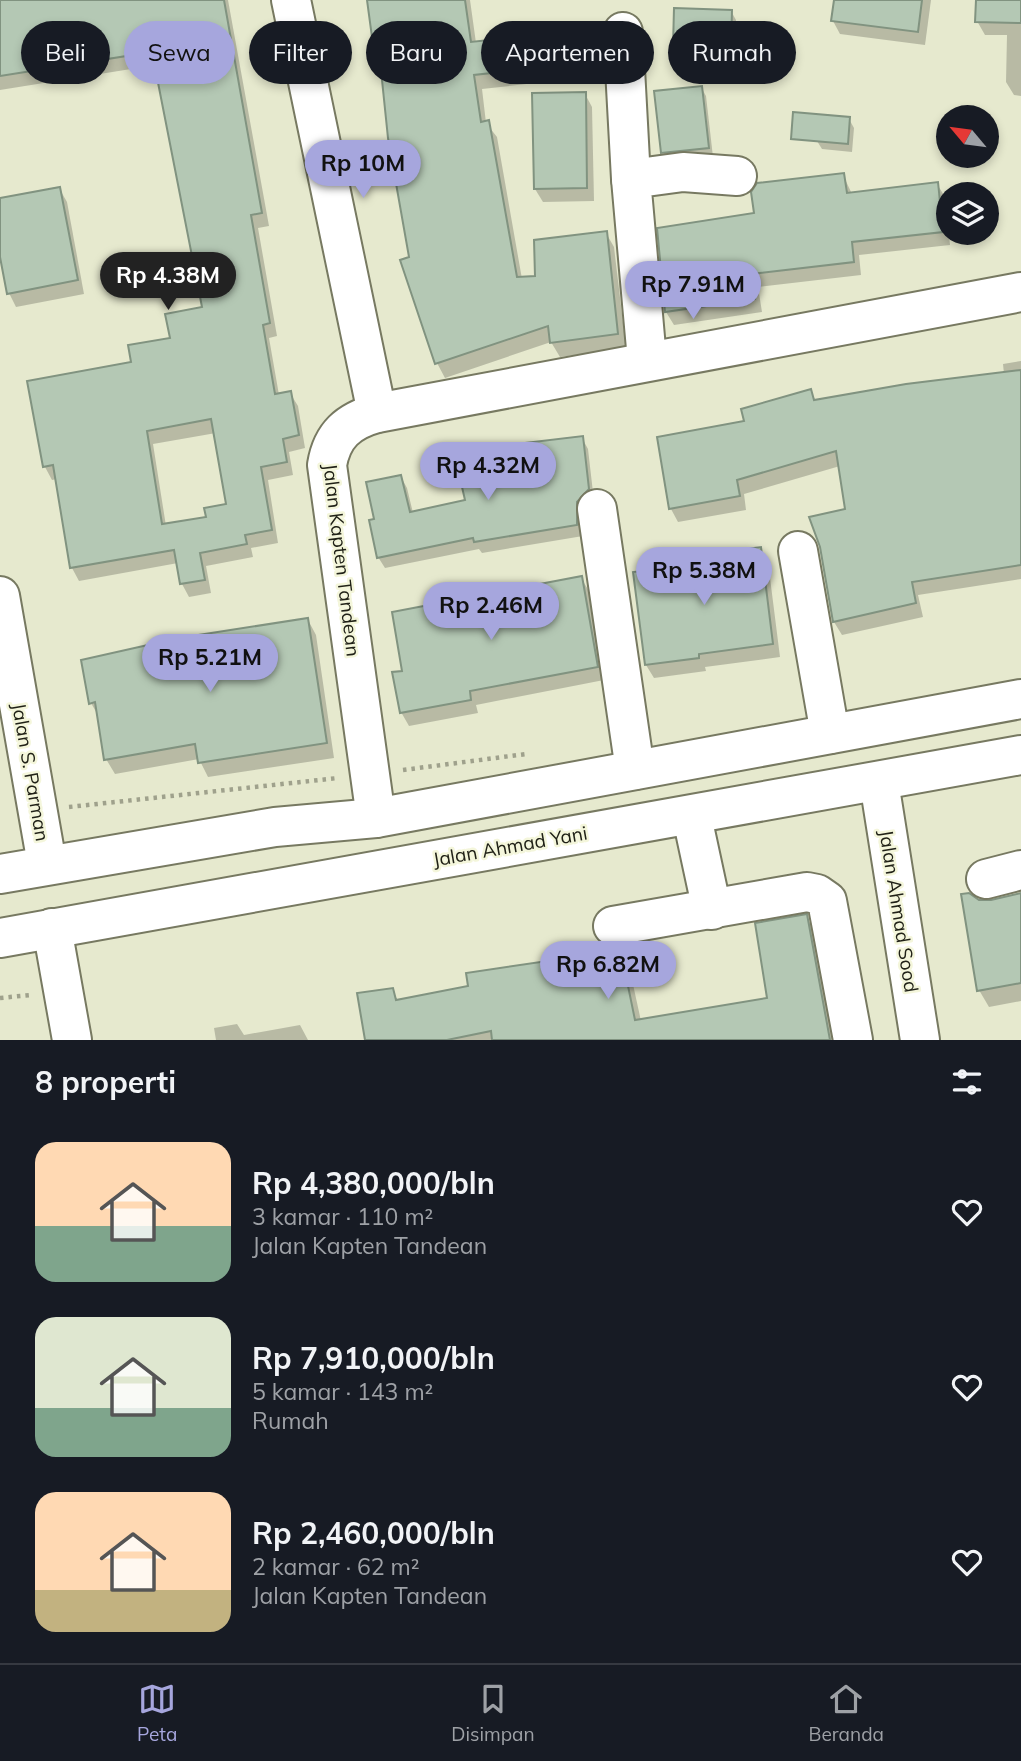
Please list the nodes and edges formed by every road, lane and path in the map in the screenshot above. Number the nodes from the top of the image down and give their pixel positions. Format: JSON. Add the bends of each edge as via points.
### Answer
{"nodes":[{"id":1,"x":291,"y":0,"type":"edge"},
{"id":2,"x":626,"y":84,"type":"edge"},
{"id":3,"x":737,"y":176,"type":"dead end"},
{"id":4,"x":631,"y":179,"type":"junction"},
{"id":5,"x":1021,"y":292,"type":"edge"},
{"id":6,"x":647,"y":360,"type":"junction"},
{"id":7,"x":377,"y":413,"type":"junction"},
{"id":8,"x":597,"y":509,"type":"dead end"},
{"id":9,"x":798,"y":551,"type":"dead end"},
{"id":10,"x":0,"y":597,"type":"edge"},
{"id":11,"x":1021,"y":699,"type":"edge"},
{"id":12,"x":11,"y":720,"type":"edge"},
{"id":13,"x":830,"y":734,"type":"junction"},
{"id":14,"x":1021,"y":755,"type":"edge"},
{"id":15,"x":635,"y":771,"type":"junction"},
{"id":16,"x":879,"y":782,"type":"junction"},
{"id":17,"x":202,"y":791,"type":"dead end"},
{"id":18,"x":38,"y":811,"type":"junction"},
{"id":19,"x":692,"y":817,"type":"junction"},
{"id":20,"x":376,"y":818,"type":"junction"},
{"id":21,"x":644,"y":824,"type":"junction"},
{"id":22,"x":47,"y":864,"type":"junction"},
{"id":23,"x":0,"y":874,"type":"edge"},
{"id":24,"x":712,"y":910,"type":"junction"},
{"id":25,"x":613,"y":926,"type":"dead end"},
{"id":26,"x":52,"y":928,"type":"junction"},
{"id":27,"x":0,"y":938,"type":"edge"},
{"id":28,"x":72,"y":1040,"type":"edge"},
{"id":29,"x":853,"y":1040,"type":"edge"},
{"id":30,"x":920,"y":1040,"type":"edge"}],
"edges":[{"from":1,"to":7,"type":"street"},
{"from":2,"to":4,"type":"street"},
{"from":3,"to":4,"type":"street","via":[[683,172]]},
{"from":4,"to":6,"type":"street"},
{"from":5,"to":6,"type":"street","name":"Jalan Kapten Tandean"},
{"from":6,"to":7,"type":"street","name":"Jalan Kapten Tandean"},
{"from":7,"to":20,"type":"street","name":"Jalan Kapten Tandean","via":[[361,417],[339,433],[330,446],[327,465]]},
{"from":8,"to":15,"type":"street"},
{"from":9,"to":13,"type":"street"},
{"from":10,"to":12,"type":"street","name":"Jalan S. Parman"},
{"from":11,"to":13,"type":"street"},
{"from":12,"to":18,"type":"street","name":"Jalan S. Parman"},
{"from":13,"to":15,"type":"street"},
{"from":14,"to":16,"type":"street","name":"Jalan Ahmad Yani"},
{"from":15,"to":20,"type":"street"},
{"from":15,"to":21,"type":"street"},
{"from":16,"to":19,"type":"street","name":"Jalan Ahmad Yani"},
{"from":16,"to":30,"type":"street","name":"Jalan Ahmad Sood"},
{"from":17,"to":18,"type":"path"},
{"from":18,"to":22,"type":"street","name":"Jalan S. Parman"},
{"from":19,"to":21,"type":"street","name":"Jalan Ahmad Yani"},
{"from":19,"to":24,"type":"street"},
{"from":20,"to":22,"type":"street","via":[[275,827]]},
{"from":21,"to":26,"type":"street","name":"Jalan Ahmad Yani"},
{"from":22,"to":23,"type":"street"},
{"from":24,"to":25,"type":"street"},
{"from":24,"to":29,"type":"street","via":[[807,892],[827,901]]},
{"from":26,"to":27,"type":"street","name":"Jalan Ahmad Yani"},
{"from":26,"to":28,"type":"street"}]}
